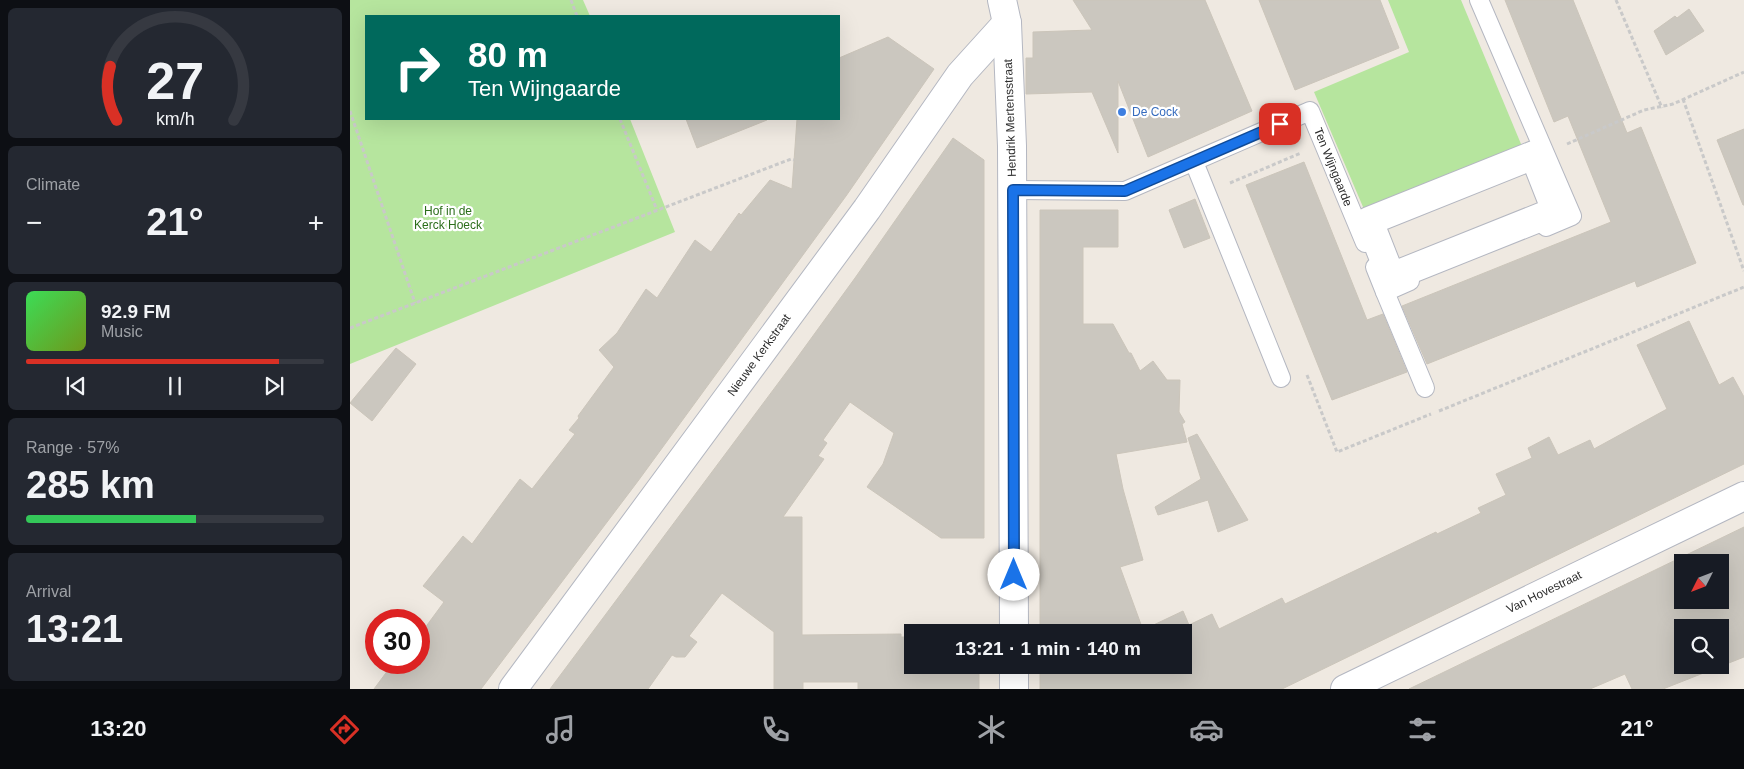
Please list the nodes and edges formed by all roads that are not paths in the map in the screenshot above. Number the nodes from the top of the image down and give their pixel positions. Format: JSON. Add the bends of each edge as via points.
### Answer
{"nodes":[{"id":1,"x":1479,"y":0,"type":"edge"},
{"id":2,"x":1004,"y":11,"type":"edge"},
{"id":3,"x":1194,"y":162,"type":"junction"},
{"id":4,"x":1013,"y":190,"type":"junction"},
{"id":5,"x":1388,"y":284,"type":"junction"},
{"id":6,"x":1281,"y":378,"type":"dead end"},
{"id":7,"x":1425,"y":388,"type":"dead end"},
{"id":8,"x":1744,"y":496,"type":"edge"},
{"id":9,"x":1014,"y":624,"type":"edge"},
{"id":10,"x":1014,"y":674,"type":"edge"},
{"id":11,"x":513,"y":689,"type":"edge"},
{"id":12,"x":1014,"y":689,"type":"edge"},
{"id":13,"x":1345,"y":689,"type":"edge"}],
"edges":[{"from":1,"to":5,"type":"lane","via":[[1572,216]]},
{"from":2,"to":4,"type":"street","name":"Hendrik Mertensstraat"},
{"from":2,"to":11,"type":"street","name":"Nieuwe Kerkstraat","via":[[867,209]]},
{"from":3,"to":4,"type":"lane","name":"Ten Wijngaarde","via":[[1125,191]]},
{"from":3,"to":5,"type":"lane","name":"Ten Wijngaarde","via":[[1310,111]]},
{"from":3,"to":6,"type":"lane"},
{"from":4,"to":9,"type":"street","name":"Hendrik Mertensstraat"},
{"from":5,"to":5,"type":"street","via":[[1369,222],[1534,155],[1556,211]]},
{"from":5,"to":7,"type":"lane","name":"Ten Wijngaarde"},
{"from":8,"to":13,"type":"street","name":"Van Hovestraat"},
{"from":10,"to":12,"type":"street"}]}
